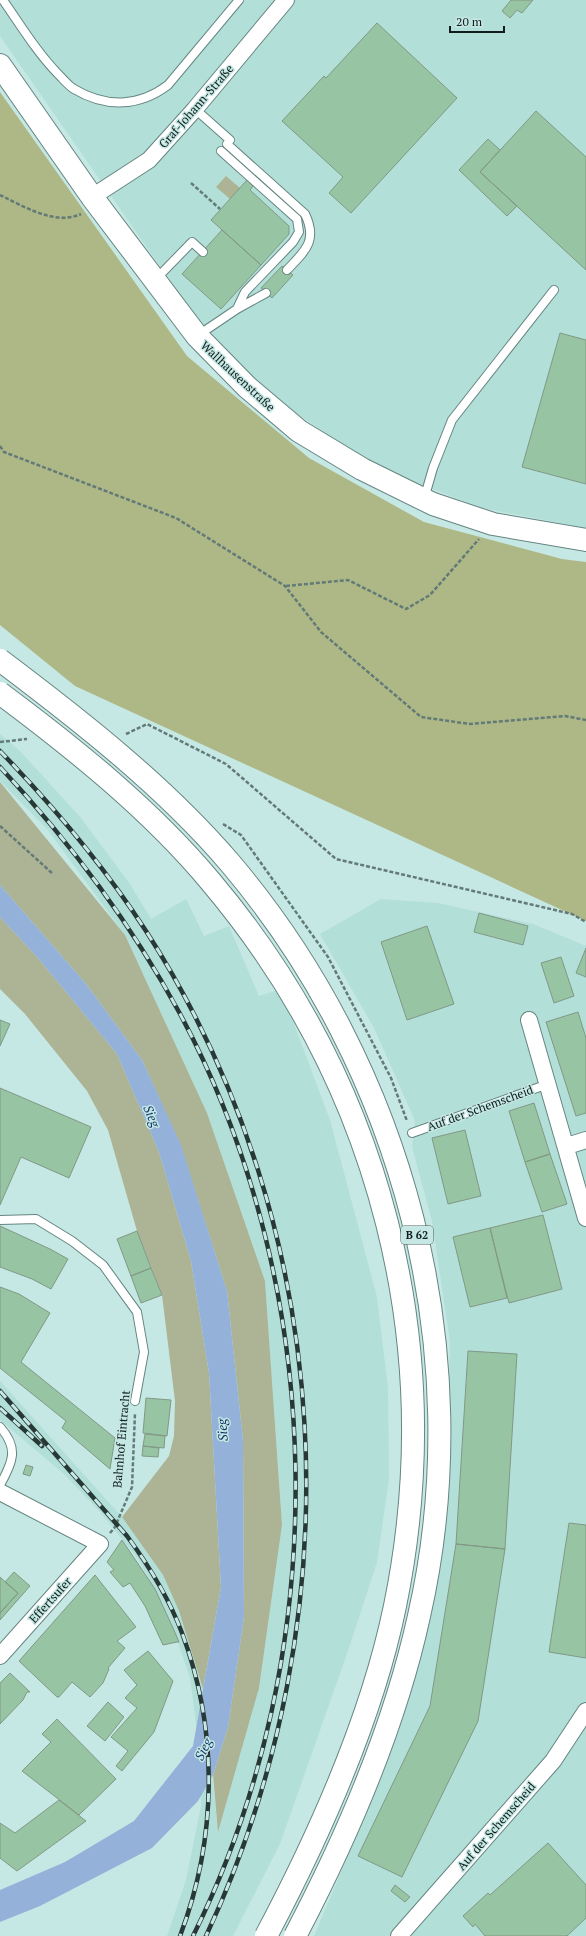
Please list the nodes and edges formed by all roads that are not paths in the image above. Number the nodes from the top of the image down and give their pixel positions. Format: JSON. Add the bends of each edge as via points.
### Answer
{"nodes":[{"id":1,"x":3,"y":0,"type":"edge"},
{"id":2,"x":239,"y":0,"type":"edge"},
{"id":3,"x":286,"y":0,"type":"edge"},
{"id":4,"x":0,"y":65,"type":"edge"},
{"id":5,"x":195,"y":109,"type":"junction"},
{"id":6,"x":220,"y":151,"type":"dead end"},
{"id":7,"x":92,"y":197,"type":"junction"},
{"id":8,"x":202,"y":252,"type":"dead end"},
{"id":9,"x":288,"y":270,"type":"dead end"},
{"id":10,"x":155,"y":281,"type":"junction"},
{"id":11,"x":554,"y":290,"type":"dead end"},
{"id":12,"x":266,"y":293,"type":"dead end"},
{"id":13,"x":237,"y":309,"type":"junction"},
{"id":14,"x":197,"y":336,"type":"junction"},
{"id":15,"x":424,"y":500,"type":"junction"},
{"id":16,"x":586,"y":540,"type":"edge"},
{"id":17,"x":0,"y":660,"type":"edge"},
{"id":18,"x":0,"y":693,"type":"edge"},
{"id":19,"x":529,"y":1020,"type":"dead end"},
{"id":20,"x":548,"y":1084,"type":"junction"},
{"id":21,"x":412,"y":1133,"type":"dead end"},
{"id":22,"x":586,"y":1140,"type":"edge"},
{"id":23,"x":567,"y":1146,"type":"junction"},
{"id":24,"x":586,"y":1218,"type":"edge"},
{"id":25,"x":0,"y":1220,"type":"edge"},
{"id":26,"x":135,"y":1400,"type":"road end"},
{"id":27,"x":0,"y":1427,"type":"edge"},
{"id":28,"x":0,"y":1485,"type":"edge"},
{"id":29,"x":0,"y":1492,"type":"edge"},
{"id":30,"x":0,"y":1656,"type":"edge"},
{"id":31,"x":586,"y":1711,"type":"edge"},
{"id":32,"x":266,"y":1936,"type":"edge"},
{"id":33,"x":295,"y":1936,"type":"edge"},
{"id":34,"x":399,"y":1936,"type":"edge"}],
"edges":[{"from":1,"to":2,"type":"lane","via":[[46,62],[73,89],[96,99],[115,103],[138,102],[156,95],[168,85]]},
{"from":3,"to":5,"type":"street","name":"Graf-Johann-Straße"},
{"from":4,"to":7,"type":"main road","name":"Wallhausenstraße"},
{"from":5,"to":7,"type":"street","name":"Graf-Johann-Straße","via":[[149,160]]},
{"from":5,"to":9,"type":"lane","via":[[305,214],[311,225],[311,238],[306,249]]},
{"from":6,"to":13,"type":"lane","via":[[297,218],[299,232],[294,242],[243,290]]},
{"from":7,"to":10,"type":"main road","name":"Wallhausenstraße"},
{"from":8,"to":10,"type":"lane","via":[[192,242]]},
{"from":10,"to":14,"type":"main road","name":"Wallhausenstraße"},
{"from":11,"to":15,"type":"lane","via":[[452,420],[433,468]]},
{"from":12,"to":13,"type":"lane"},
{"from":13,"to":14,"type":"lane"},
{"from":14,"to":15,"type":"main road","name":"Wallhausenstraße","via":[[247,387],[299,431],[362,469]]},
{"from":15,"to":16,"type":"main road","name":"Wallhausenstraße","via":[[493,524]]},
{"from":17,"to":33,"type":"main road","number":"B 62","bridge":true,"via":[[154,786],[193,823],[263,904],[302,961],[348,1041],[390,1139],[419,1242],[436,1348],[439,1401],[439,1455],[430,1562],[407,1666],[391,1717],[342,1838]]},
{"from":18,"to":32,"type":"main road","number":"B 62","bridge":true,"via":[[131,800],[174,841],[214,885],[268,956],[300,1006],[346,1099],[367,1155],[394,1248],[410,1350],[413,1402],[410,1506],[396,1602],[378,1673],[348,1758],[319,1828]]},
{"from":19,"to":20,"type":"street","name":"Auf der Schemscheid"},
{"from":20,"to":21,"type":"lane","name":"Auf der Schemscheid"},
{"from":20,"to":23,"type":"street","name":"Auf der Schemscheid"},
{"from":22,"to":23,"type":"street"},
{"from":23,"to":24,"type":"street","name":"Auf der Schemscheid"},
{"from":25,"to":26,"type":"lane","name":"Bahnhof Eintracht","via":[[36,1219],[72,1241],[103,1265],[137,1312],[144,1352]]},
{"from":27,"to":28,"type":"lane","via":[[12,1445],[12,1459]]},
{"from":29,"to":30,"type":"street","name":"Effertsufer","via":[[100,1544]]},
{"from":31,"to":34,"type":"street","name":"Auf der Schemscheid","via":[[553,1761]]}]}
